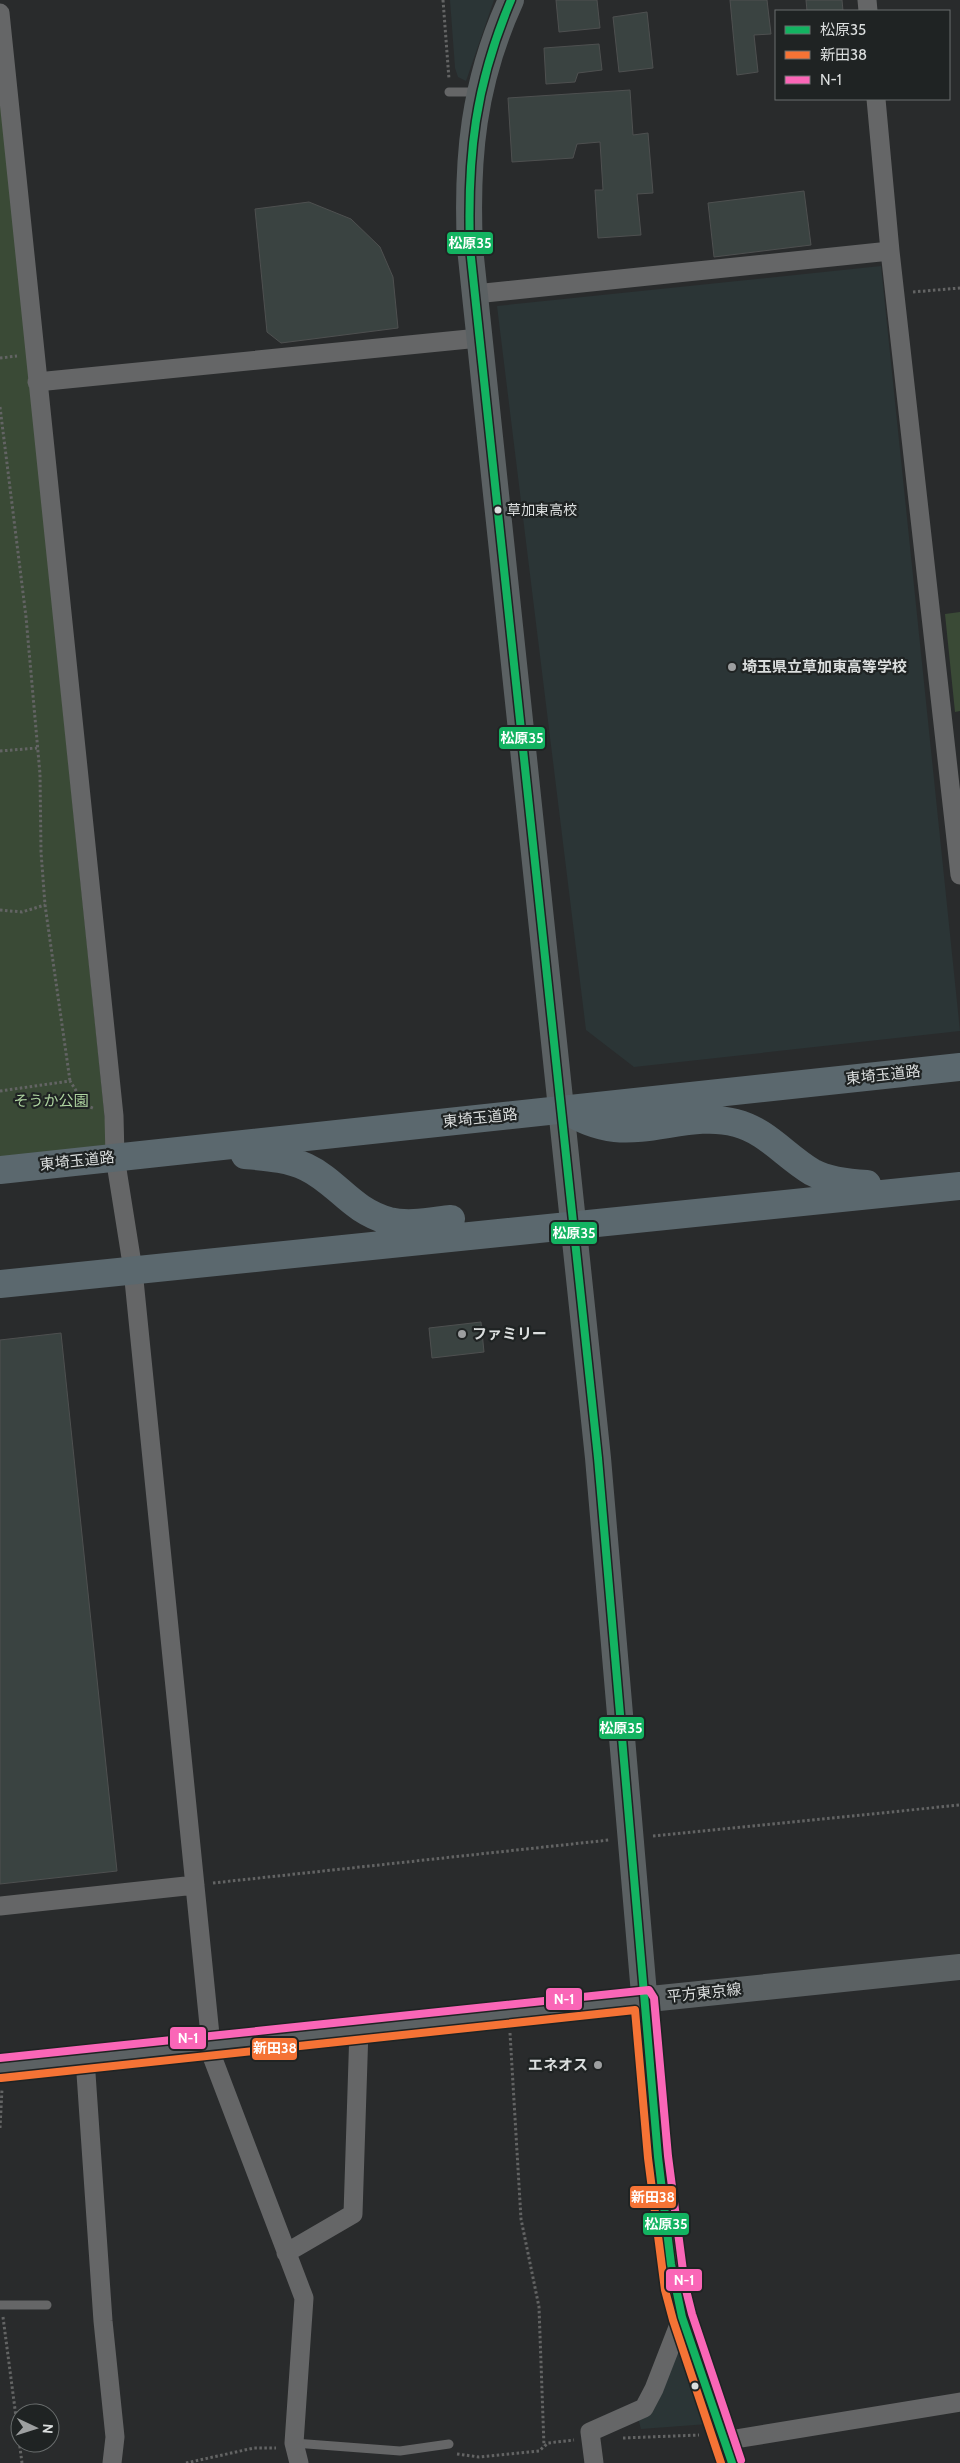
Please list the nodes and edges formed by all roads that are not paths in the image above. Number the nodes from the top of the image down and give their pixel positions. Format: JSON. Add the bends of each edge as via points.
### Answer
{"nodes":[{"id":1,"x":511,"y":0,"type":"edge"},
{"id":2,"x":0,"y":13,"type":"edge"},
{"id":3,"x":450,"y":92,"type":"road end"},
{"id":4,"x":480,"y":92,"type":"junction"},
{"id":5,"x":876,"y":100,"type":"edge"},
{"id":6,"x":890,"y":251,"type":"junction"},
{"id":7,"x":475,"y":294,"type":"junction"},
{"id":8,"x":479,"y":338,"type":"junction"},
{"id":9,"x":37,"y":382,"type":"junction"},
{"id":10,"x":960,"y":875,"type":"edge"},
{"id":11,"x":960,"y":1067,"type":"edge"},
{"id":12,"x":561,"y":1109,"type":"junction"},
{"id":13,"x":202,"y":1149,"type":"junction"},
{"id":14,"x":115,"y":1157,"type":"junction"},
{"id":15,"x":0,"y":1170,"type":"edge"},
{"id":16,"x":960,"y":1186,"type":"edge"},
{"id":17,"x":926,"y":1188,"type":"junction"},
{"id":18,"x":574,"y":1227,"type":"junction"},
{"id":19,"x":133,"y":1270,"type":"junction"},
{"id":20,"x":0,"y":1284,"type":"edge"},
{"id":21,"x":195,"y":1885,"type":"junction"},
{"id":22,"x":0,"y":1906,"type":"edge"},
{"id":23,"x":960,"y":1968,"type":"edge"},
{"id":24,"x":644,"y":1999,"type":"junction"},
{"id":25,"x":359,"y":2029,"type":"junction"},
{"id":26,"x":211,"y":2045,"type":"junction"},
{"id":27,"x":85,"y":2059,"type":"junction"},
{"id":28,"x":1,"y":2077,"type":"edge"},
{"id":29,"x":286,"y":2253,"type":"junction"},
{"id":30,"x":47,"y":2304,"type":"dead end"},
{"id":31,"x":1,"y":2305,"type":"edge"},
{"id":32,"x":682,"y":2317,"type":"junction"},
{"id":33,"x":960,"y":2402,"type":"edge"},
{"id":34,"x":449,"y":2444,"type":"dead end"},
{"id":35,"x":296,"y":2452,"type":"edge"},
{"id":36,"x":728,"y":2452,"type":"edge"},
{"id":37,"x":112,"y":2463,"type":"edge"},
{"id":38,"x":594,"y":2463,"type":"edge"}],
"edges":[{"from":1,"to":4,"type":"main road"},
{"from":2,"to":9,"type":"street"},
{"from":3,"to":4,"type":"lane"},
{"from":4,"to":7,"type":"main road","via":[[473,124],[468,210]]},
{"from":5,"to":6,"type":"street"},
{"from":6,"to":7,"type":"street"},
{"from":6,"to":10,"type":"street"},
{"from":7,"to":8,"type":"main road"},
{"from":8,"to":9,"type":"street"},
{"from":8,"to":12,"type":"main road"},
{"from":9,"to":14,"type":"street","via":[[114,1116]]},
{"from":11,"to":12,"type":"highway","name":"東埼玉道路"},
{"from":12,"to":13,"type":"highway","name":"東埼玉道路"},
{"from":12,"to":17,"type":"highway","via":[[592,1124],[617,1128],[713,1119],[735,1122],[754,1129],[812,1172],[830,1179]]},
{"from":12,"to":18,"type":"main road"},
{"from":13,"to":14,"type":"highway","name":"東埼玉道路"},
{"from":13,"to":18,"type":"highway","via":[[288,1160],[322,1177],[356,1206],[392,1221],[408,1223],[516,1214],[542,1216]]},
{"from":14,"to":15,"type":"highway","name":"東埼玉道路"},
{"from":14,"to":19,"type":"street"},
{"from":16,"to":17,"type":"highway"},
{"from":17,"to":18,"type":"highway"},
{"from":18,"to":19,"type":"highway"},
{"from":18,"to":24,"type":"main road","via":[[598,1458]]},
{"from":19,"to":20,"type":"highway"},
{"from":19,"to":21,"type":"street"},
{"from":21,"to":22,"type":"street"},
{"from":21,"to":26,"type":"street"},
{"from":23,"to":24,"type":"main road","name":"平方東京線"},
{"from":24,"to":25,"type":"main road","name":"平方東京線"},
{"from":24,"to":32,"type":"main road","via":[[671,2264]]},
{"from":25,"to":26,"type":"main road","name":"平方東京線"},
{"from":25,"to":29,"type":"street","via":[[353,2214]]},
{"from":26,"to":27,"type":"main road","name":"平方東京線"},
{"from":26,"to":29,"type":"street","via":[[213,2059]]},
{"from":27,"to":28,"type":"main road","name":"平方東京線"},
{"from":27,"to":37,"type":"street","via":[[104,2330],[115,2437]]},
{"from":29,"to":35,"type":"street","via":[[304,2298]]},
{"from":30,"to":31,"type":"lane"},
{"from":32,"to":36,"type":"main road"},
{"from":32,"to":38,"type":"street","via":[[644,2408],[590,2432]]},
{"from":33,"to":36,"type":"street"},
{"from":34,"to":35,"type":"lane","via":[[400,2451]]}]}
